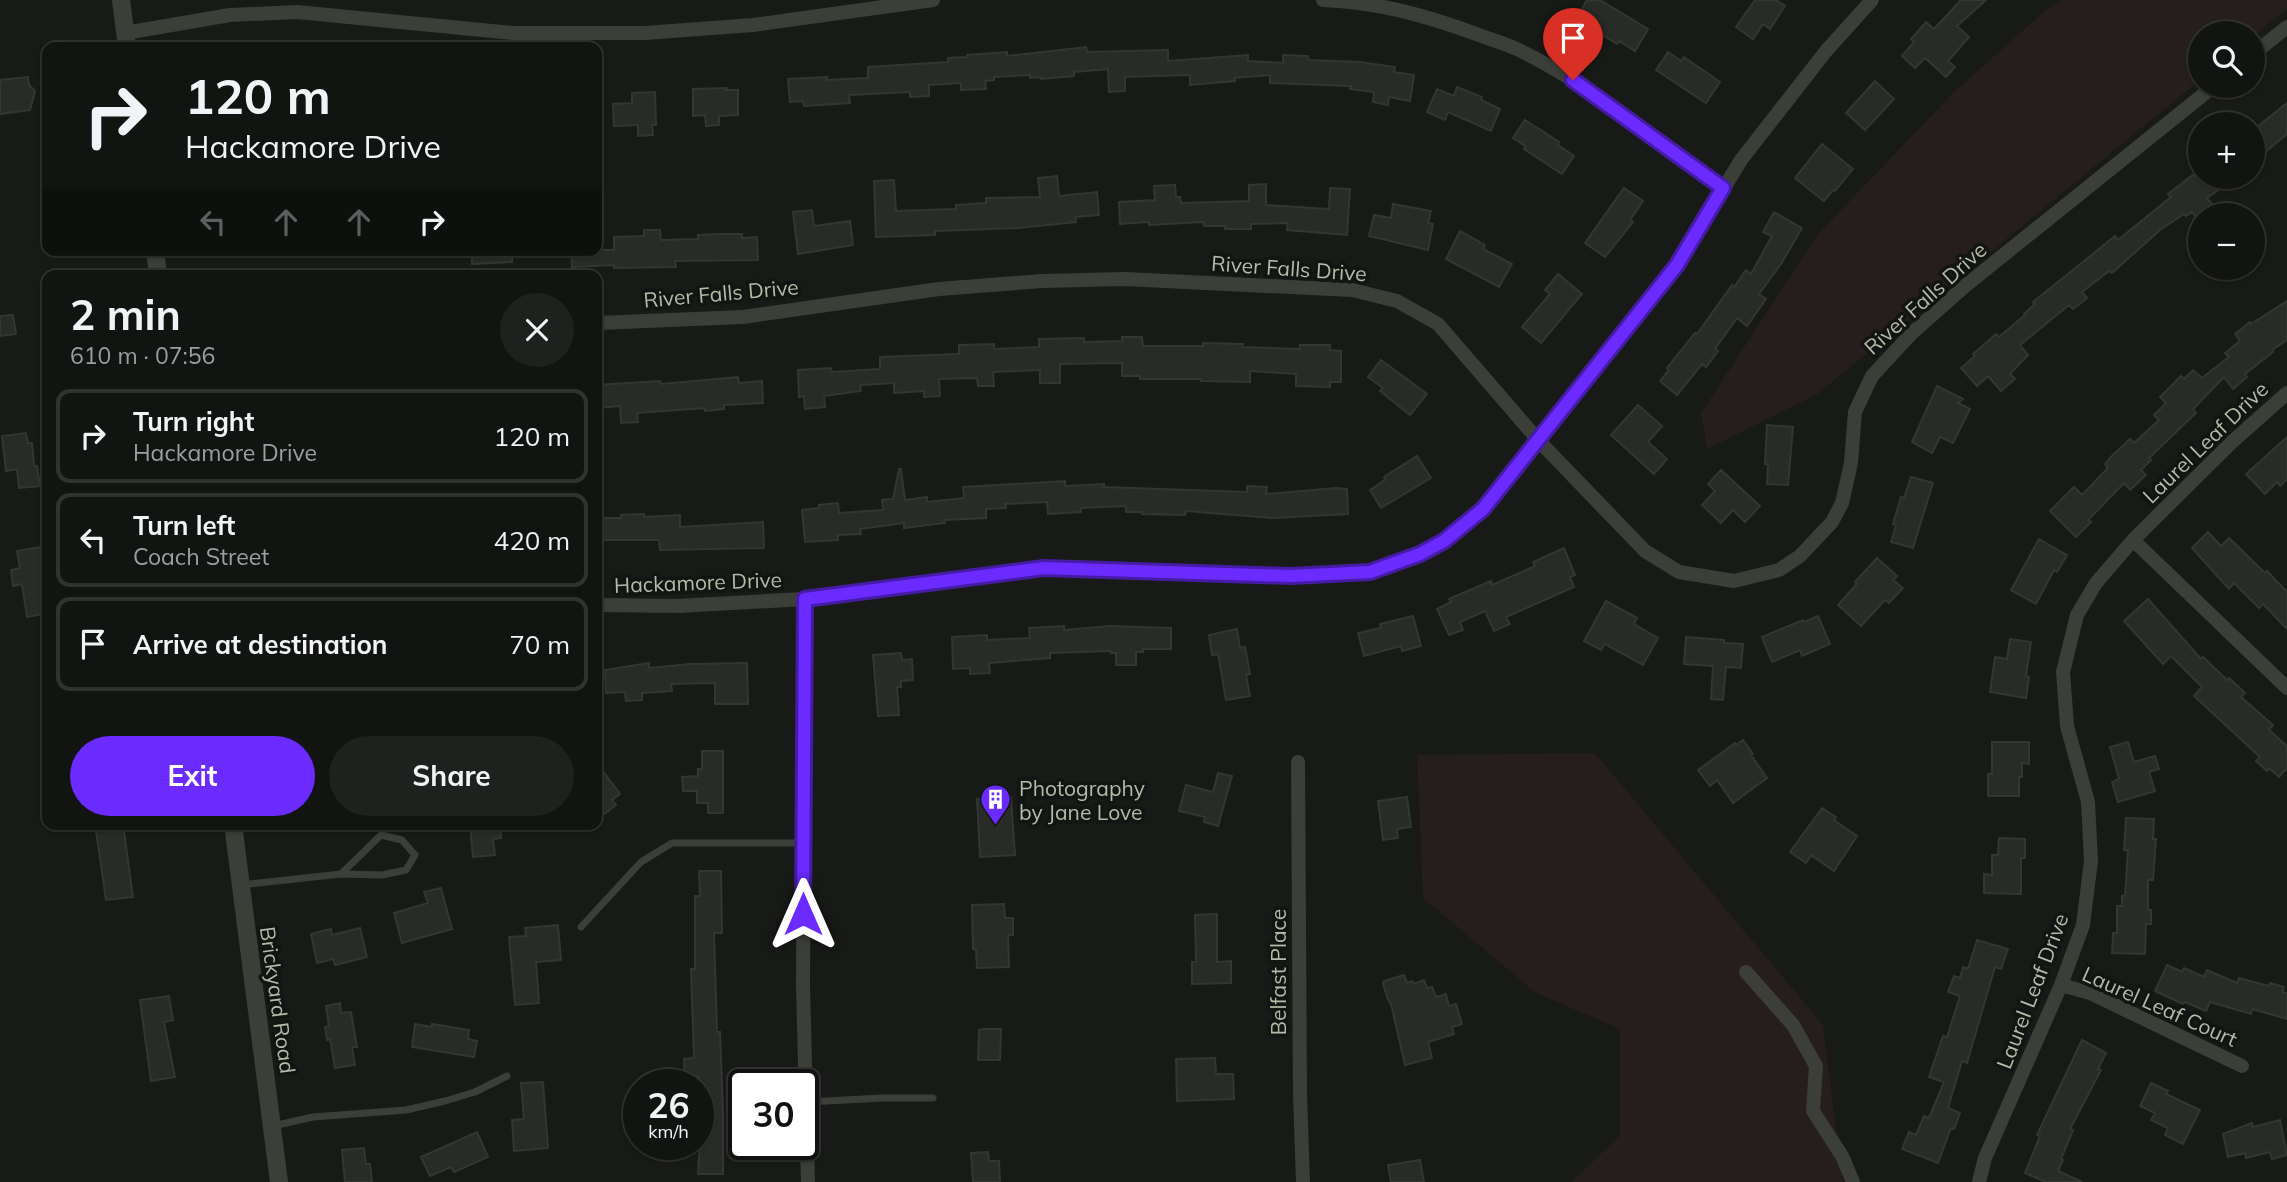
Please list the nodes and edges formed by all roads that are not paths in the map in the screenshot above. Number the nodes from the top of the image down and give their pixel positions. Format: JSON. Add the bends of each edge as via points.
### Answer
{"nodes":[{"id":1,"x":121,"y":0,"type":"edge"},
{"id":2,"x":933,"y":0,"type":"edge"},
{"id":3,"x":1323,"y":0,"type":"edge"},
{"id":4,"x":1872,"y":0,"type":"edge"},
{"id":5,"x":2287,"y":27,"type":"edge"},
{"id":6,"x":126,"y":40,"type":"edge"},
{"id":7,"x":2265,"y":45,"type":"edge"},
{"id":8,"x":2199,"y":98,"type":"edge"},
{"id":9,"x":1723,"y":188,"type":"junction"},
{"id":10,"x":602,"y":323,"type":"edge"},
{"id":11,"x":2287,"y":393,"type":"edge"},
{"id":12,"x":1539,"y":440,"type":"junction"},
{"id":13,"x":2133,"y":540,"type":"junction"},
{"id":14,"x":805,"y":599,"type":"junction"},
{"id":15,"x":602,"y":606,"type":"edge"},
{"id":16,"x":2287,"y":688,"type":"edge"},
{"id":17,"x":1298,"y":762,"type":"dead end"},
{"id":18,"x":234,"y":830,"type":"edge"},
{"id":19,"x":803,"y":843,"type":"junction"},
{"id":20,"x":341,"y":874,"type":"junction"},
{"id":21,"x":240,"y":885,"type":"junction"},
{"id":22,"x":581,"y":927,"type":"dead end"},
{"id":23,"x":1746,"y":972,"type":"dead end"},
{"id":24,"x":2061,"y":985,"type":"junction"},
{"id":25,"x":2242,"y":1066,"type":"dead end"},
{"id":26,"x":807,"y":1069,"type":"edge"},
{"id":27,"x":506,"y":1076,"type":"dead end"},
{"id":28,"x":933,"y":1098,"type":"dead end"},
{"id":29,"x":819,"y":1101,"type":"edge"},
{"id":30,"x":272,"y":1126,"type":"junction"},
{"id":31,"x":808,"y":1160,"type":"edge"},
{"id":32,"x":279,"y":1182,"type":"edge"},
{"id":33,"x":808,"y":1182,"type":"edge"},
{"id":34,"x":1303,"y":1182,"type":"edge"},
{"id":35,"x":1853,"y":1182,"type":"edge"},
{"id":36,"x":1979,"y":1182,"type":"edge"}],
"edges":[{"from":1,"to":6,"type":"street"},
{"from":2,"to":6,"type":"street","via":[[753,25],[645,33],[513,33],[297,12],[230,15]]},
{"from":3,"to":9,"type":"street","via":[[1434,18],[1518,49],[1573,80]]},
{"from":4,"to":9,"type":"street","name":"Hackamore Drive","via":[[1826,51]]},
{"from":5,"to":7,"type":"street"},
{"from":8,"to":12,"type":"street","name":"River Falls Drive","via":[[1965,286],[1872,376],[1855,412],[1842,503],[1832,522],[1800,556],[1779,570],[1734,581],[1679,572],[1645,551]]},
{"from":9,"to":12,"type":"street","name":"Hackamore Drive","via":[[1677,265]]},
{"from":10,"to":12,"type":"street","name":"River Falls Drive","via":[[743,317],[939,289],[1042,281],[1125,279],[1352,290],[1397,301],[1438,324]]},
{"from":11,"to":13,"type":"street","name":"Laurel Leaf Drive"},
{"from":12,"to":14,"type":"street","name":"Hackamore Drive","via":[[1483,509],[1444,541],[1370,572],[1291,576],[1044,568]]},
{"from":13,"to":16,"type":"street"},
{"from":13,"to":24,"type":"street","name":"Laurel Leaf Drive","via":[[2096,583],[2077,615],[2063,672],[2067,726],[2088,802],[2091,861],[2084,925]]},
{"from":14,"to":15,"type":"street","name":"Hackamore Drive"},
{"from":14,"to":19,"type":"street"},
{"from":17,"to":34,"type":"street","name":"Belfast Place"},
{"from":18,"to":21,"type":"street","name":"Brickyard Road"},
{"from":19,"to":22,"type":"lane","via":[[672,843],[641,862]]},
{"from":19,"to":26,"type":"street"},
{"from":20,"to":20,"type":"lane","via":[[382,875],[406,870],[415,855],[402,840],[381,835]]},
{"from":20,"to":21,"type":"lane"},
{"from":21,"to":30,"type":"street","name":"Brickyard Road"},
{"from":23,"to":35,"type":"street","via":[[1793,1025],[1816,1066],[1812,1111]]},
{"from":24,"to":25,"type":"street","name":"Laurel Leaf Court","via":[[2090,993]]},
{"from":24,"to":36,"type":"street","name":"Laurel Leaf Drive","via":[[1985,1158]]},
{"from":27,"to":30,"type":"lane","via":[[475,1092],[406,1110]]},
{"from":28,"to":29,"type":"lane"},
{"from":30,"to":32,"type":"street","name":"Brickyard Road"},
{"from":31,"to":33,"type":"street"}]}
